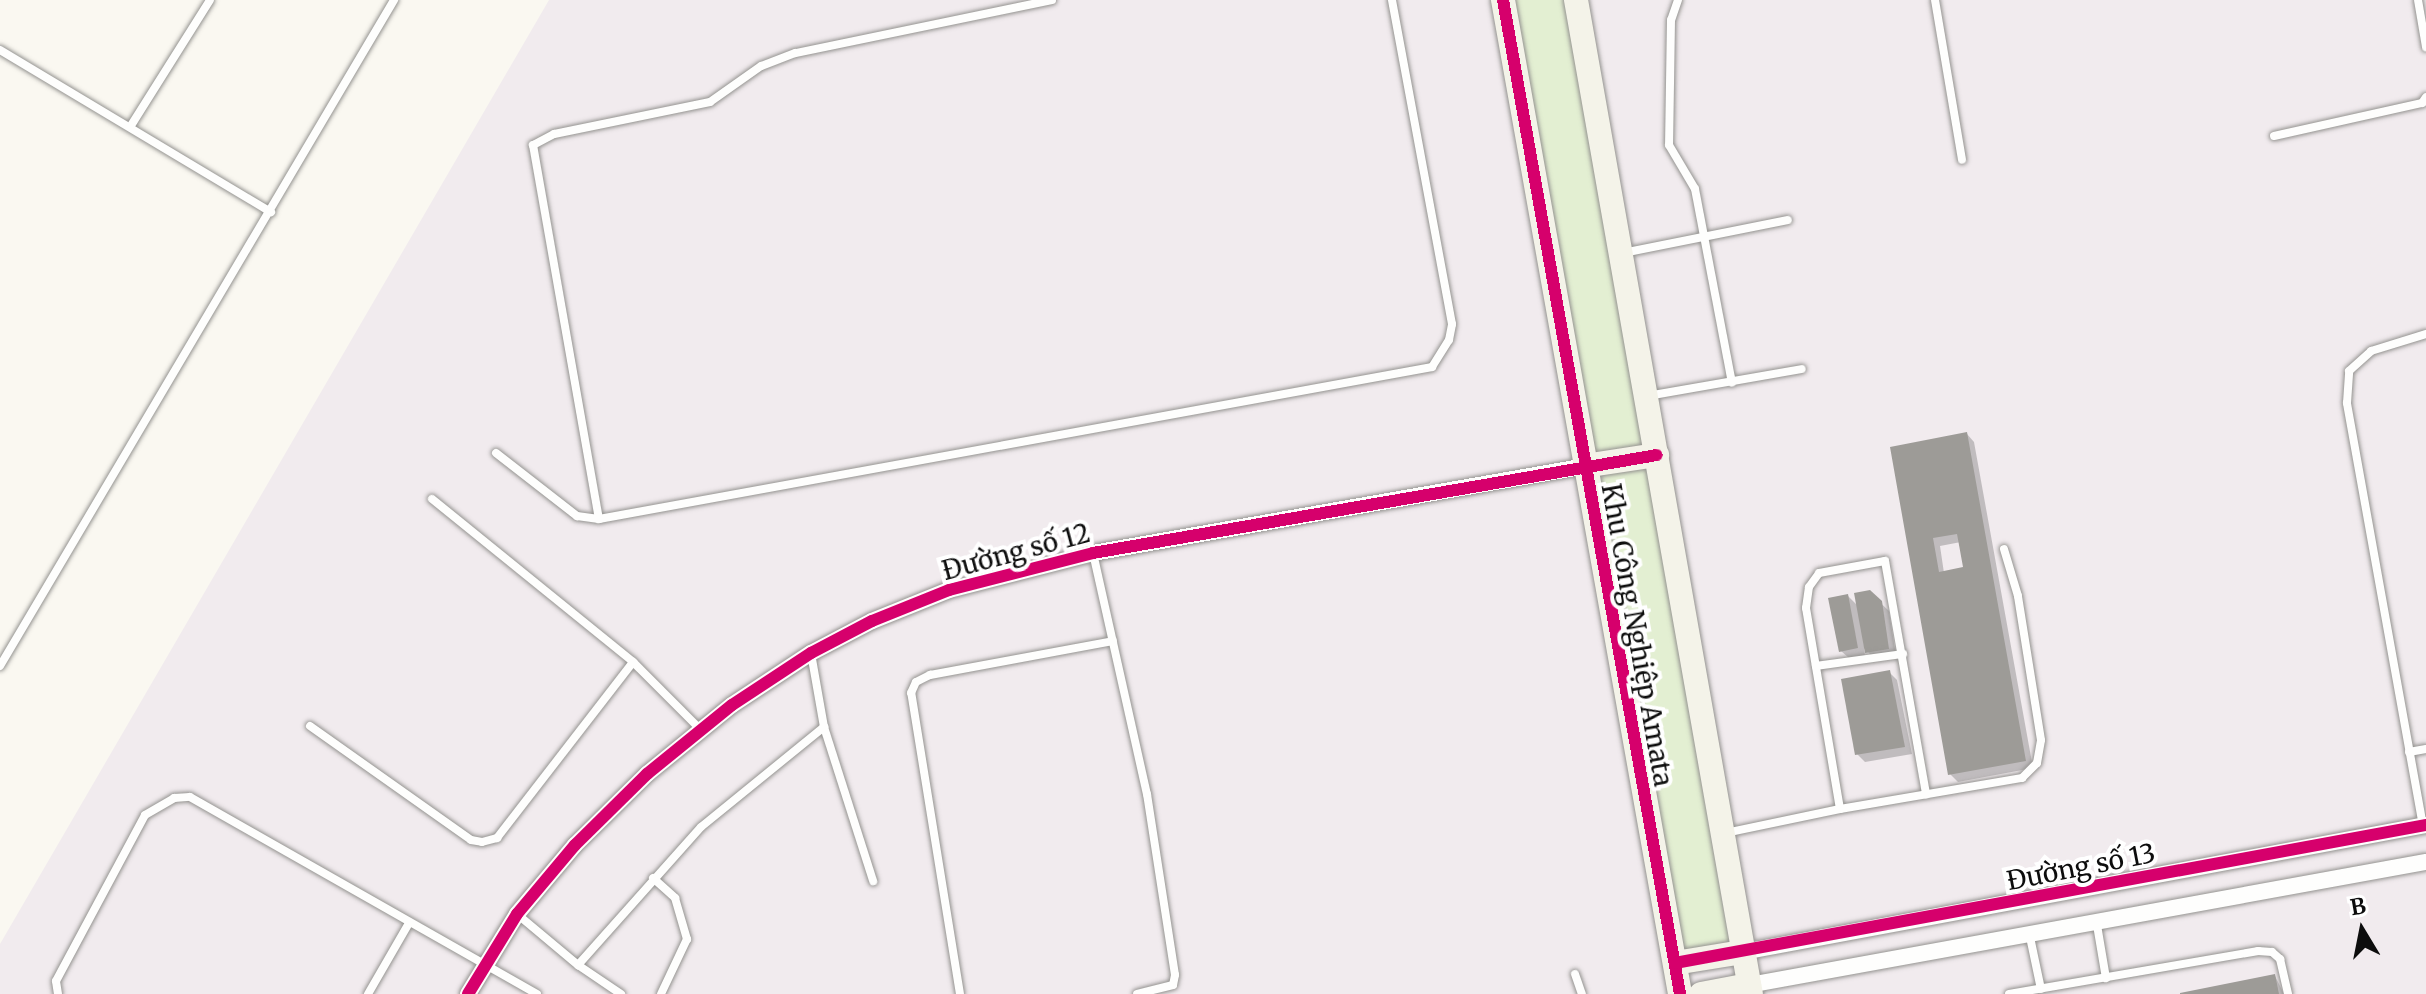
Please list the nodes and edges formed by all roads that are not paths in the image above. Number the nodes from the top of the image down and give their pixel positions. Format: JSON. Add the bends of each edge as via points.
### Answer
{"nodes":[{"id":1,"x":210,"y":0,"type":"edge"},
{"id":2,"x":394,"y":0,"type":"edge"},
{"id":3,"x":1052,"y":0,"type":"edge"},
{"id":4,"x":1392,"y":0,"type":"edge"},
{"id":5,"x":1503,"y":0,"type":"edge"},
{"id":6,"x":1576,"y":0,"type":"edge"},
{"id":7,"x":1678,"y":0,"type":"edge"},
{"id":8,"x":1935,"y":0,"type":"edge"},
{"id":9,"x":2418,"y":0,"type":"edge"},
{"id":10,"x":2426,"y":47,"type":"edge"},
{"id":11,"x":0,"y":50,"type":"edge"},
{"id":12,"x":2426,"y":97,"type":"edge"},
{"id":13,"x":132,"y":124,"type":"junction"},
{"id":14,"x":2274,"y":136,"type":"dead end"},
{"id":15,"x":1962,"y":160,"type":"dead end"},
{"id":16,"x":271,"y":212,"type":"junction"},
{"id":17,"x":1788,"y":220,"type":"dead end"},
{"id":18,"x":1706,"y":237,"type":"junction"},
{"id":19,"x":1622,"y":253,"type":"junction"},
{"id":20,"x":2426,"y":334,"type":"edge"},
{"id":21,"x":1802,"y":369,"type":"dead end"},
{"id":22,"x":1732,"y":383,"type":"junction"},
{"id":23,"x":1647,"y":397,"type":"junction"},
{"id":24,"x":496,"y":453,"type":"dead end"},
{"id":25,"x":1657,"y":455,"type":"junction"},
{"id":26,"x":1584,"y":466,"type":"junction"},
{"id":27,"x":432,"y":499,"type":"dead end"},
{"id":28,"x":599,"y":519,"type":"junction"},
{"id":29,"x":2004,"y":549,"type":"dead end"},
{"id":30,"x":1093,"y":553,"type":"junction"},
{"id":31,"x":1113,"y":641,"type":"junction"},
{"id":32,"x":811,"y":653,"type":"junction"},
{"id":33,"x":1903,"y":654,"type":"junction"},
{"id":34,"x":633,"y":662,"type":"junction"},
{"id":35,"x":0,"y":666,"type":"edge"},
{"id":36,"x":1816,"y":666,"type":"junction"},
{"id":37,"x":310,"y":726,"type":"dead end"},
{"id":38,"x":824,"y":727,"type":"junction"},
{"id":39,"x":702,"y":730,"type":"junction"},
{"id":40,"x":2426,"y":749,"type":"edge"},
{"id":41,"x":2409,"y":752,"type":"junction"},
{"id":42,"x":1926,"y":794,"type":"junction"},
{"id":43,"x":1840,"y":809,"type":"junction"},
{"id":44,"x":2425,"y":831,"type":"edge"},
{"id":45,"x":1724,"y":833,"type":"junction"},
{"id":46,"x":2426,"y":862,"type":"edge"},
{"id":47,"x":653,"y":878,"type":"junction"},
{"id":48,"x":873,"y":881,"type":"dead end"},
{"id":49,"x":517,"y":914,"type":"junction"},
{"id":50,"x":409,"y":923,"type":"junction"},
{"id":51,"x":2097,"y":925,"type":"junction"},
{"id":52,"x":2030,"y":937,"type":"junction"},
{"id":53,"x":1743,"y":952,"type":"junction"},
{"id":54,"x":1675,"y":963,"type":"junction"},
{"id":55,"x":578,"y":965,"type":"junction"},
{"id":56,"x":484,"y":966,"type":"junction"},
{"id":57,"x":1575,"y":974,"type":"dead end"},
{"id":58,"x":2106,"y":978,"type":"junction"},
{"id":59,"x":2071,"y":983,"type":"junction"},
{"id":60,"x":1750,"y":989,"type":"edge"},
{"id":61,"x":2041,"y":989,"type":"junction"},
{"id":62,"x":58,"y":994,"type":"edge"},
{"id":63,"x":368,"y":994,"type":"edge"},
{"id":64,"x":468,"y":994,"type":"edge"},
{"id":65,"x":537,"y":994,"type":"edge"},
{"id":66,"x":621,"y":994,"type":"edge"},
{"id":67,"x":661,"y":994,"type":"edge"},
{"id":68,"x":960,"y":994,"type":"edge"},
{"id":69,"x":1137,"y":994,"type":"edge"},
{"id":70,"x":1582,"y":994,"type":"edge"},
{"id":71,"x":1680,"y":994,"type":"edge"},
{"id":72,"x":1701,"y":994,"type":"edge"},
{"id":73,"x":2009,"y":994,"type":"edge"},
{"id":74,"x":2073,"y":994,"type":"edge"},
{"id":75,"x":2288,"y":994,"type":"edge"}],
"edges":[{"from":1,"to":13,"type":"lane"},
{"from":2,"to":16,"type":"lane"},
{"from":3,"to":28,"type":"lane","via":[[786,55],[710,102],[554,134],[533,145]]},
{"from":4,"to":28,"type":"lane","via":[[1452,324],[1449,340],[1432,367]]},
{"from":5,"to":26,"type":"street","name":"Khu Công Nghiệp Amata"},
{"from":6,"to":19,"type":"street","name":"Khu Công Nghiệp Amata"},
{"from":7,"to":18,"type":"lane","via":[[1671,20],[1669,145],[1695,189]]},
{"from":8,"to":15,"type":"lane"},
{"from":9,"to":10,"type":"lane"},
{"from":11,"to":13,"type":"lane","via":[[31,73]]},
{"from":12,"to":14,"type":"lane","via":[[2422,103]]},
{"from":13,"to":16,"type":"lane"},
{"from":16,"to":35,"type":"lane"},
{"from":17,"to":18,"type":"lane"},
{"from":18,"to":19,"type":"lane"},
{"from":18,"to":22,"type":"lane"},
{"from":19,"to":23,"type":"street","name":"Khu Công Nghiệp Amata"},
{"from":20,"to":41,"type":"lane","via":[[2383,345],[2349,371],[2350,418]]},
{"from":21,"to":22,"type":"lane"},
{"from":22,"to":23,"type":"lane"},
{"from":23,"to":25,"type":"street","name":"Khu Công Nghiệp Amata"},
{"from":24,"to":28,"type":"lane","via":[[577,516]]},
{"from":25,"to":26,"type":"street"},
{"from":25,"to":45,"type":"street","name":"Khu Công Nghiệp Amata"},
{"from":26,"to":30,"type":"street","name":"Đường số 12"},
{"from":26,"to":54,"type":"street","name":"Khu Công Nghiệp Amata"},
{"from":27,"to":34,"type":"lane"},
{"from":29,"to":42,"type":"lane","via":[[2018,596],[2041,740],[2037,763],[2022,778]]},
{"from":30,"to":31,"type":"lane"},
{"from":30,"to":32,"type":"street","name":"Đường số 12","via":[[949,590]]},
{"from":31,"to":68,"type":"lane","via":[[930,675],[916,682],[911,693]]},
{"from":31,"to":69,"type":"lane","via":[[1147,794],[1175,975],[1173,985]]},
{"from":32,"to":38,"type":"lane"},
{"from":32,"to":39,"type":"street","name":"Đường số 12"},
{"from":33,"to":36,"type":"lane"},
{"from":33,"to":36,"type":"lane","via":[[1885,561],[1819,573],[1809,587],[1806,608]]},
{"from":33,"to":42,"type":"lane"},
{"from":34,"to":37,"type":"lane","via":[[497,838],[482,842],[471,840]]},
{"from":34,"to":39,"type":"lane"},
{"from":36,"to":43,"type":"lane"},
{"from":38,"to":47,"type":"lane","via":[[701,827]]},
{"from":38,"to":48,"type":"lane"},
{"from":39,"to":49,"type":"street","name":"Đường số 12","via":[[586,835]]},
{"from":40,"to":41,"type":"lane"},
{"from":41,"to":44,"type":"lane"},
{"from":42,"to":43,"type":"lane"},
{"from":43,"to":45,"type":"lane"},
{"from":44,"to":53,"type":"street","name":"Đường số 13"},
{"from":45,"to":53,"type":"street","name":"Khu Công Nghiệp Amata"},
{"from":46,"to":51,"type":"street"},
{"from":47,"to":55,"type":"lane"},
{"from":47,"to":67,"type":"lane","via":[[675,898],[687,939]]},
{"from":49,"to":55,"type":"lane"},
{"from":49,"to":56,"type":"street","name":"Đường số 12"},
{"from":50,"to":56,"type":"lane"},
{"from":50,"to":62,"type":"lane","via":[[190,797],[174,798],[145,815],[56,981]]},
{"from":50,"to":63,"type":"lane"},
{"from":51,"to":52,"type":"street"},
{"from":51,"to":58,"type":"lane"},
{"from":52,"to":60,"type":"street"},
{"from":52,"to":61,"type":"lane"},
{"from":53,"to":54,"type":"street"},
{"from":53,"to":60,"type":"street","name":"Khu Công Nghiệp Amata"},
{"from":54,"to":71,"type":"street","name":"Khu Công Nghiệp Amata"},
{"from":55,"to":66,"type":"lane"},
{"from":56,"to":64,"type":"street","name":"Đường số 12"},
{"from":56,"to":65,"type":"lane"},
{"from":57,"to":70,"type":"lane"},
{"from":58,"to":59,"type":"lane"},
{"from":58,"to":75,"type":"lane","via":[[2272,952],[2284,969]]},
{"from":59,"to":61,"type":"lane"},
{"from":59,"to":74,"type":"lane"},
{"from":60,"to":72,"type":"street"},
{"from":61,"to":73,"type":"lane"}]}
